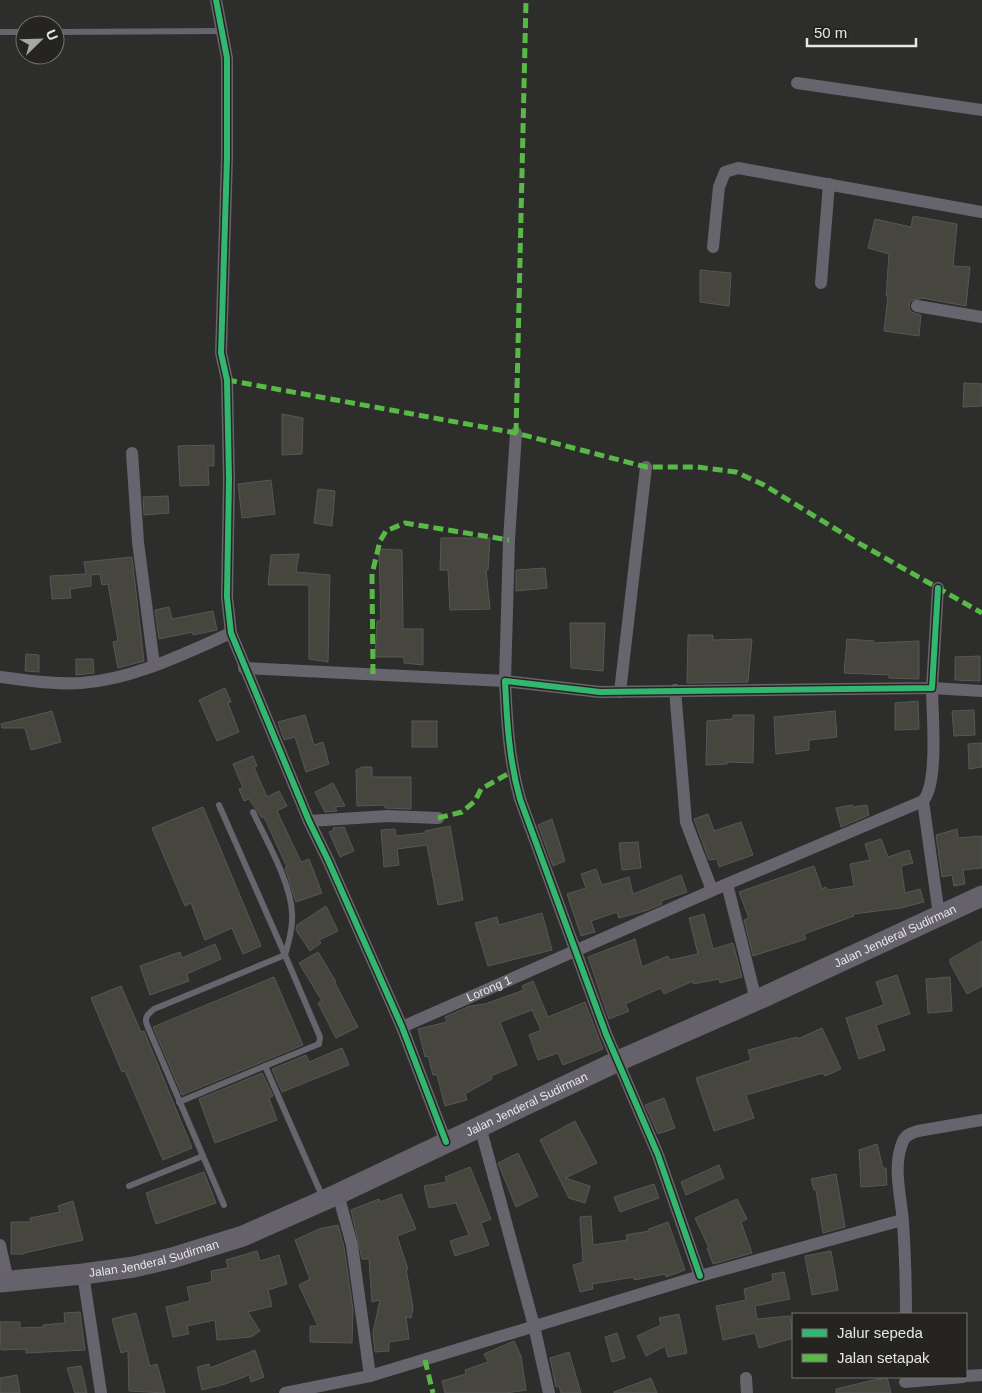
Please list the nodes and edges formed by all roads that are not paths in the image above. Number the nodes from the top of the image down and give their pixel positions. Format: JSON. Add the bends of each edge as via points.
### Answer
{"nodes":[{"id":1,"x":216,"y":0,"type":"edge"},
{"id":2,"x":222,"y":31,"type":"junction"},
{"id":3,"x":0,"y":32,"type":"edge"},
{"id":4,"x":15,"y":32,"type":"edge"},
{"id":5,"x":65,"y":32,"type":"edge"},
{"id":6,"x":797,"y":83,"type":"dead end"},
{"id":7,"x":982,"y":110,"type":"edge"},
{"id":8,"x":830,"y":184,"type":"junction"},
{"id":9,"x":982,"y":212,"type":"edge"},
{"id":10,"x":713,"y":247,"type":"dead end"},
{"id":11,"x":821,"y":284,"type":"dead end"},
{"id":12,"x":918,"y":306,"type":"dead end"},
{"id":13,"x":982,"y":316,"type":"edge"},
{"id":14,"x":516,"y":433,"type":"dead end"},
{"id":15,"x":132,"y":453,"type":"dead end"},
{"id":16,"x":646,"y":467,"type":"dead end"},
{"id":17,"x":938,"y":588,"type":"dead end"},
{"id":18,"x":231,"y":633,"type":"junction"},
{"id":19,"x":154,"y":665,"type":"junction"},
{"id":20,"x":244,"y":668,"type":"junction"},
{"id":21,"x":0,"y":677,"type":"edge"},
{"id":22,"x":505,"y":682,"type":"junction"},
{"id":23,"x":932,"y":688,"type":"junction"},
{"id":24,"x":675,"y":690,"type":"junction"},
{"id":25,"x":620,"y":692,"type":"junction"},
{"id":26,"x":982,"y":692,"type":"edge"},
{"id":27,"x":923,"y":801,"type":"junction"},
{"id":28,"x":219,"y":805,"type":"dead end"},
{"id":29,"x":253,"y":812,"type":"dead end"},
{"id":30,"x":438,"y":818,"type":"dead end"},
{"id":31,"x":309,"y":821,"type":"junction"},
{"id":32,"x":726,"y":884,"type":"junction"},
{"id":33,"x":712,"y":890,"type":"junction"},
{"id":34,"x":982,"y":896,"type":"edge"},
{"id":35,"x":939,"y":915,"type":"junction"},
{"id":36,"x":575,"y":950,"type":"junction"},
{"id":37,"x":285,"y":955,"type":"junction"},
{"id":38,"x":756,"y":1000,"type":"junction"},
{"id":39,"x":402,"y":1027,"type":"junction"},
{"id":40,"x":618,"y":1060,"type":"junction"},
{"id":41,"x":265,"y":1066,"type":"junction"},
{"id":42,"x":179,"y":1102,"type":"junction"},
{"id":43,"x":982,"y":1120,"type":"edge"},
{"id":44,"x":480,"y":1126,"type":"junction"},
{"id":45,"x":446,"y":1142,"type":"junction"},
{"id":46,"x":203,"y":1156,"type":"junction"},
{"id":47,"x":129,"y":1186,"type":"dead end"},
{"id":48,"x":331,"y":1198,"type":"junction"},
{"id":49,"x":224,"y":1205,"type":"dead end"},
{"id":50,"x":902,"y":1220,"type":"junction"},
{"id":51,"x":0,"y":1245,"type":"edge"},
{"id":52,"x":83,"y":1274,"type":"junction"},
{"id":53,"x":700,"y":1276,"type":"junction"},
{"id":54,"x":4,"y":1282,"type":"edge"},
{"id":55,"x":906,"y":1313,"type":"edge"},
{"id":56,"x":534,"y":1326,"type":"junction"},
{"id":57,"x":982,"y":1375,"type":"edge"},
{"id":58,"x":370,"y":1376,"type":"junction"},
{"id":59,"x":967,"y":1377,"type":"edge"},
{"id":60,"x":746,"y":1378,"type":"dead end"},
{"id":61,"x":956,"y":1378,"type":"edge"},
{"id":62,"x":905,"y":1384,"type":"edge"},
{"id":63,"x":314,"y":1391,"type":"edge"},
{"id":64,"x":101,"y":1393,"type":"edge"},
{"id":65,"x":285,"y":1393,"type":"edge"},
{"id":66,"x":549,"y":1393,"type":"edge"},
{"id":67,"x":747,"y":1393,"type":"edge"}],
"edges":[{"from":1,"to":2,"type":"street"},
{"from":2,"to":5,"type":"lane"},
{"from":2,"to":18,"type":"street","via":[[227,58],[227,158],[222,353],[228,380],[227,597]]},
{"from":3,"to":4,"type":"lane"},
{"from":6,"to":7,"type":"street"},
{"from":8,"to":9,"type":"street"},
{"from":8,"to":10,"type":"street","via":[[738,168],[726,172],[719,187]]},
{"from":8,"to":11,"type":"street"},
{"from":12,"to":13,"type":"street"},
{"from":14,"to":22,"type":"street"},
{"from":15,"to":19,"type":"street","via":[[138,542]]},
{"from":16,"to":25,"type":"street"},
{"from":17,"to":23,"type":"street"},
{"from":18,"to":19,"type":"street"},
{"from":18,"to":20,"type":"street"},
{"from":19,"to":21,"type":"street","via":[[117,678],[80,684]]},
{"from":20,"to":22,"type":"street"},
{"from":20,"to":31,"type":"street"},
{"from":22,"to":25,"type":"street"},
{"from":22,"to":36,"type":"street","via":[[512,771],[539,856]]},
{"from":23,"to":24,"type":"street"},
{"from":23,"to":26,"type":"street"},
{"from":23,"to":27,"type":"street","via":[[931,788]]},
{"from":24,"to":25,"type":"street"},
{"from":24,"to":33,"type":"street","via":[[686,822]]},
{"from":27,"to":32,"type":"street","name":"Lorong 1"},
{"from":27,"to":35,"type":"street"},
{"from":28,"to":37,"type":"lane"},
{"from":29,"to":37,"type":"lane","via":[[278,864],[292,912],[291,934]]},
{"from":30,"to":31,"type":"street","via":[[388,816]]},
{"from":31,"to":39,"type":"street"},
{"from":32,"to":33,"type":"street","name":"Lorong 1"},
{"from":32,"to":38,"type":"street"},
{"from":33,"to":36,"type":"street","name":"Lorong 1"},
{"from":34,"to":35,"type":"highway","name":"Jalan Jenderal Sudirman"},
{"from":35,"to":38,"type":"highway","name":"Jalan Jenderal Sudirman"},
{"from":36,"to":39,"type":"street","name":"Lorong 1"},
{"from":36,"to":40,"type":"street"},
{"from":37,"to":41,"type":"lane","via":[[320,1037],[320,1044]]},
{"from":37,"to":42,"type":"lane","via":[[147,1014],[145,1020]]},
{"from":38,"to":40,"type":"highway","name":"Jalan Jenderal Sudirman"},
{"from":39,"to":45,"type":"street"},
{"from":40,"to":44,"type":"highway","name":"Jalan Jenderal Sudirman"},
{"from":40,"to":53,"type":"street","via":[[658,1155]]},
{"from":41,"to":42,"type":"lane"},
{"from":41,"to":48,"type":"lane"},
{"from":42,"to":46,"type":"lane"},
{"from":43,"to":50,"type":"street","via":[[918,1131],[908,1134],[903,1140],[898,1156]]},
{"from":44,"to":45,"type":"highway","name":"Jalan Jenderal Sudirman"},
{"from":44,"to":56,"type":"street"},
{"from":45,"to":48,"type":"highway","name":"Jalan Jenderal Sudirman"},
{"from":46,"to":47,"type":"lane"},
{"from":46,"to":49,"type":"lane"},
{"from":48,"to":52,"type":"highway","name":"Jalan Jenderal Sudirman","via":[[218,1246],[134,1267]]},
{"from":48,"to":58,"type":"street","via":[[352,1245]]},
{"from":50,"to":53,"type":"street"},
{"from":50,"to":55,"type":"street"},
{"from":51,"to":54,"type":"street"},
{"from":52,"to":54,"type":"highway","name":"Jalan Jenderal Sudirman"},
{"from":52,"to":64,"type":"street"},
{"from":53,"to":56,"type":"street"},
{"from":56,"to":58,"type":"street"},
{"from":56,"to":66,"type":"street"},
{"from":57,"to":59,"type":"street"},
{"from":58,"to":63,"type":"street"},
{"from":60,"to":67,"type":"street"},
{"from":61,"to":62,"type":"street"},
{"from":63,"to":65,"type":"street"}]}
